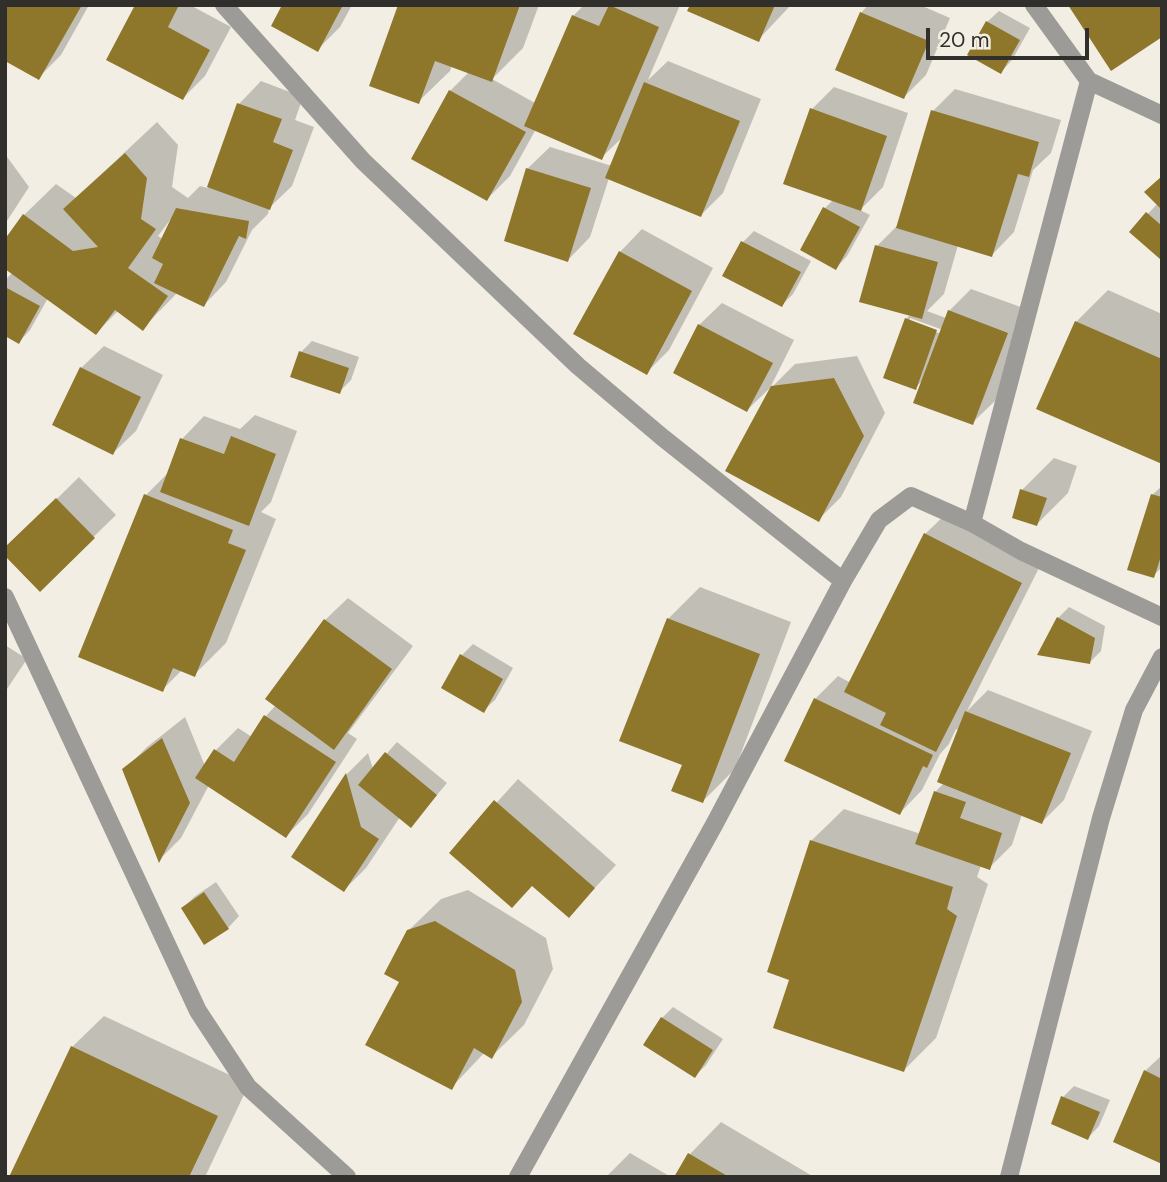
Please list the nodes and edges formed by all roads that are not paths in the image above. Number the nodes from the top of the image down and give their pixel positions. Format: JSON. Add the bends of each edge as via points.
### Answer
{"nodes":[{"id":1,"x":224,"y":5,"type":"edge"},
{"id":2,"x":1034,"y":5,"type":"edge"},
{"id":3,"x":1088,"y":81,"type":"junction"},
{"id":4,"x":1162,"y":115,"type":"edge"},
{"id":5,"x":972,"y":523,"type":"junction"},
{"id":6,"x":843,"y":581,"type":"junction"},
{"id":7,"x":5,"y":597,"type":"edge"},
{"id":8,"x":1162,"y":617,"type":"edge"},
{"id":9,"x":1162,"y":657,"type":"edge"},
{"id":10,"x":346,"y":1177,"type":"edge"},
{"id":11,"x":518,"y":1177,"type":"edge"},
{"id":12,"x":1009,"y":1177,"type":"edge"}],
"edges":[{"from":1,"to":6,"type":"street","via":[[363,161],[579,366]]},
{"from":2,"to":3,"type":"street"},
{"from":3,"to":4,"type":"street"},
{"from":3,"to":5,"type":"street"},
{"from":5,"to":6,"type":"street","via":[[911,496],[879,520]]},
{"from":5,"to":8,"type":"street"},
{"from":6,"to":11,"type":"street"},
{"from":7,"to":10,"type":"street","via":[[198,1011],[248,1087]]},
{"from":9,"to":12,"type":"street","via":[[1134,710],[1101,818]]}]}
